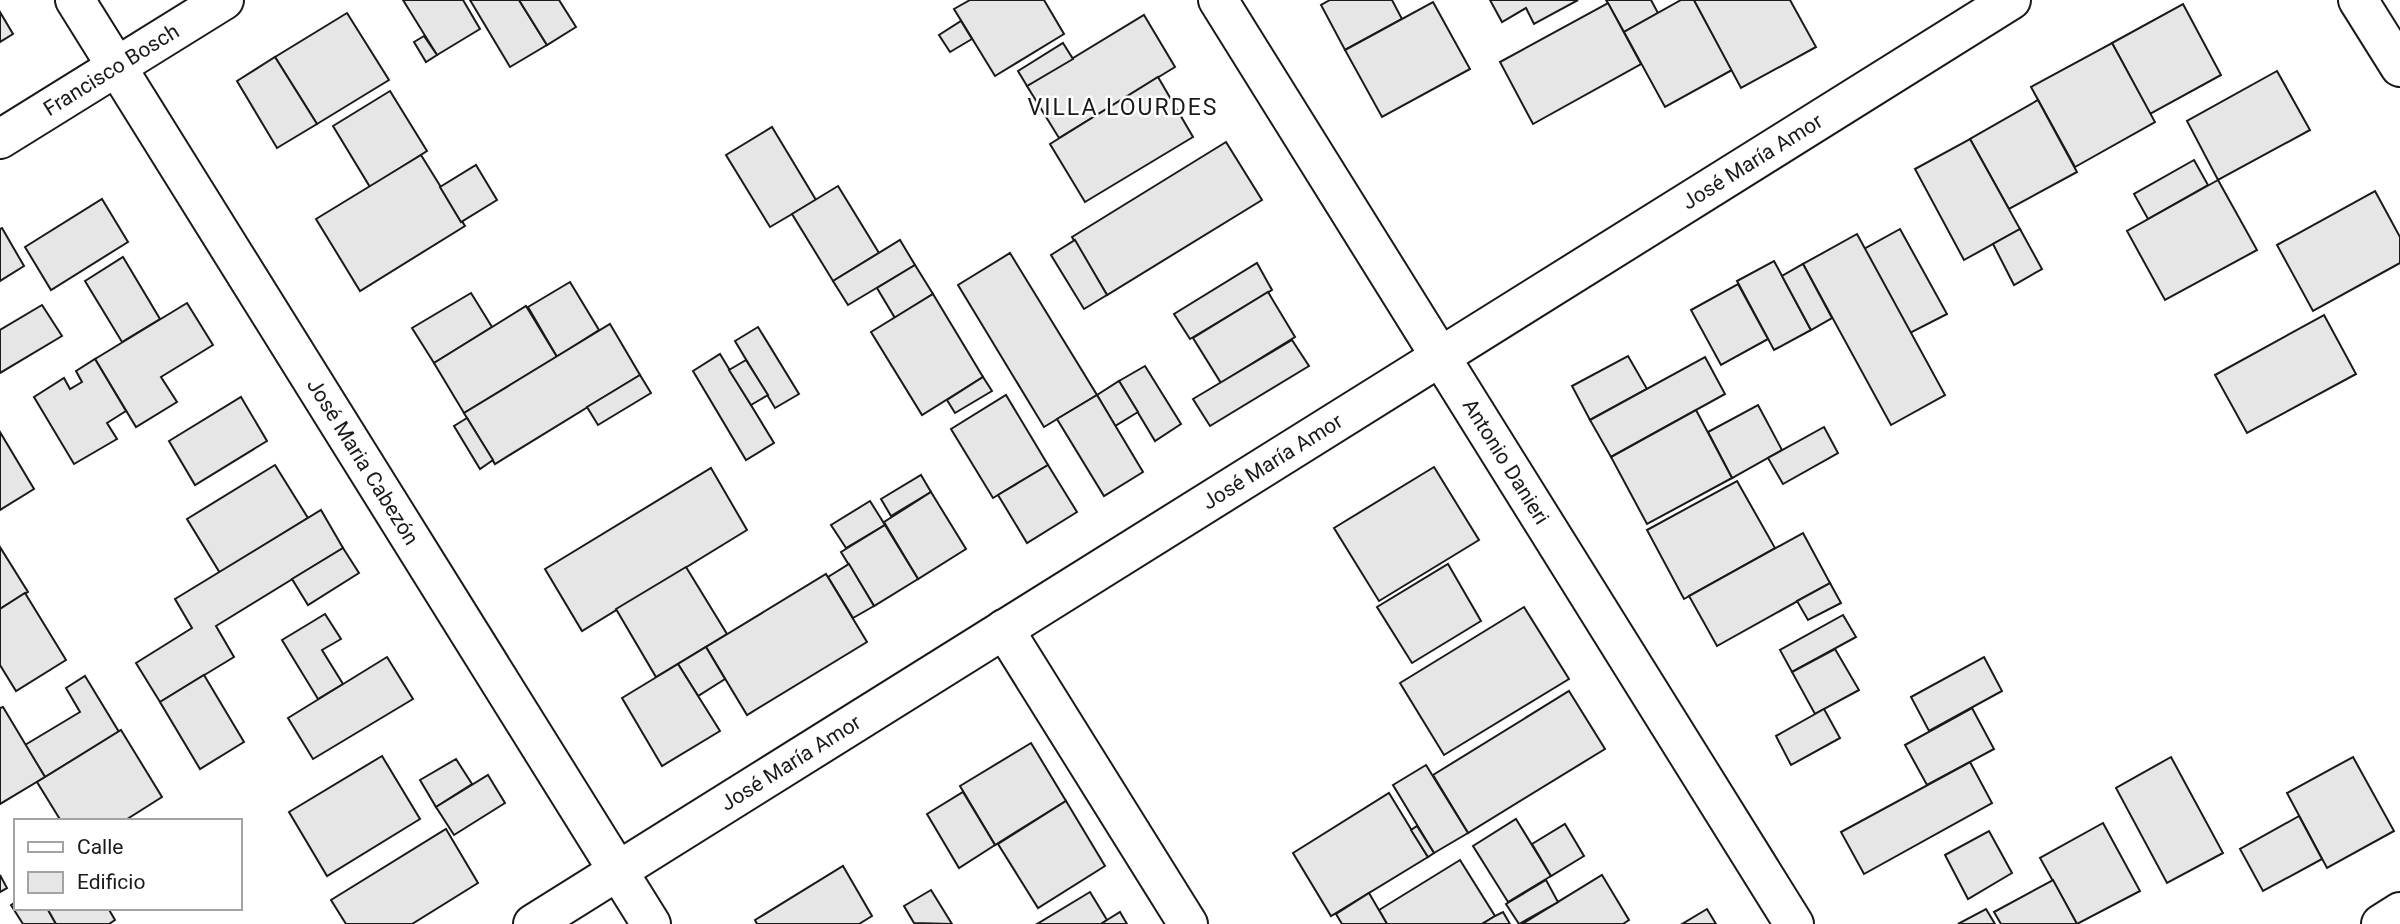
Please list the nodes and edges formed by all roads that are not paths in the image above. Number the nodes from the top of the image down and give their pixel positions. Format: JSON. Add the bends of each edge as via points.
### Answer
{"nodes":[{"id":1,"x":75,"y":0,"type":"edge"},
{"id":2,"x":224,"y":0,"type":"edge"},
{"id":3,"x":1218,"y":0,"type":"edge"},
{"id":4,"x":2011,"y":0,"type":"edge"},
{"id":5,"x":2358,"y":0,"type":"edge"},
{"id":6,"x":117,"y":66,"type":"junction"},
{"id":7,"x":2400,"y":66,"type":"edge"},
{"id":8,"x":0,"y":139,"type":"edge"},
{"id":9,"x":1441,"y":357,"type":"junction"},
{"id":10,"x":1004,"y":629,"type":"junction"},
{"id":11,"x":618,"y":871,"type":"junction"},
{"id":12,"x":2400,"y":912,"type":"edge"},
{"id":13,"x":533,"y":924,"type":"edge"},
{"id":14,"x":651,"y":924,"type":"edge"},
{"id":15,"x":1188,"y":924,"type":"edge"},
{"id":16,"x":1794,"y":924,"type":"edge"},
{"id":17,"x":2381,"y":924,"type":"edge"}],
"edges":[{"from":1,"to":6,"type":"street","name":"José Maria Cabezón"},
{"from":2,"to":6,"type":"street","name":"Francisco Bosch"},
{"from":3,"to":9,"type":"street","name":"Antonio Danieri"},
{"from":4,"to":9,"type":"street","name":"José María Amor"},
{"from":5,"to":7,"type":"street"},
{"from":6,"to":8,"type":"street","name":"Francisco Bosch"},
{"from":6,"to":11,"type":"street","name":"José Maria Cabezón"},
{"from":9,"to":10,"type":"street","name":"José María Amor"},
{"from":9,"to":16,"type":"street","name":"Antonio Danieri"},
{"from":10,"to":11,"type":"street","name":"José María Amor"},
{"from":10,"to":15,"type":"street"},
{"from":11,"to":13,"type":"street","name":"José María Amor"},
{"from":11,"to":14,"type":"street","name":"José Maria Cabezón"},
{"from":12,"to":17,"type":"street"}]}
